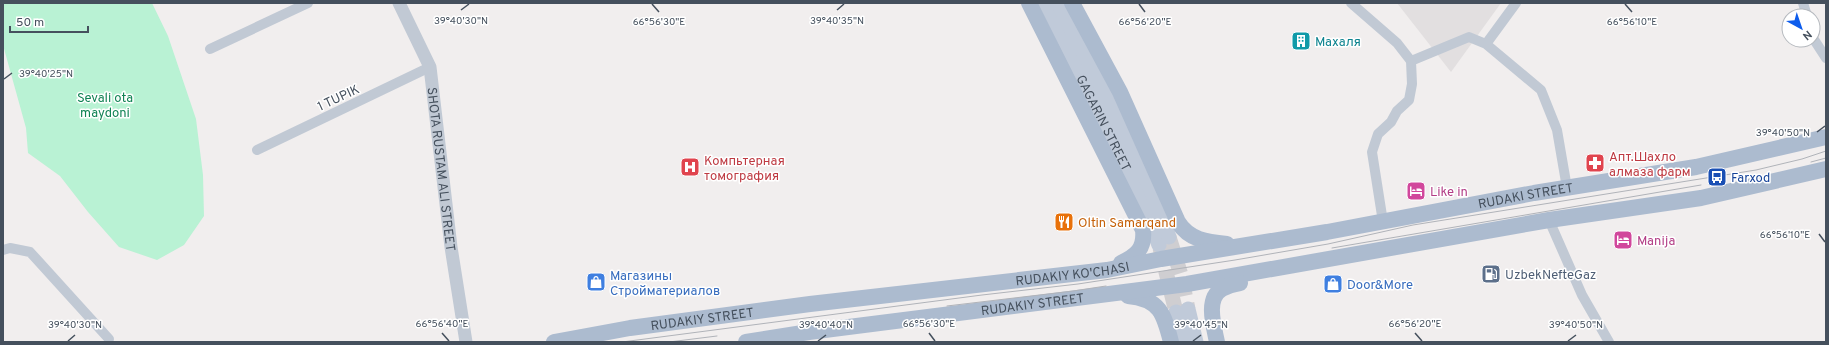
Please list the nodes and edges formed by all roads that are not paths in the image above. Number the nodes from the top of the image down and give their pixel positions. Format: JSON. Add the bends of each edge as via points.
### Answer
{"nodes":[{"id":1,"x":308,"y":3,"type":"edge"},
{"id":2,"x":398,"y":3,"type":"edge"},
{"id":3,"x":1029,"y":3,"type":"edge"},
{"id":4,"x":1044,"y":3,"type":"edge"},
{"id":5,"x":1058,"y":3,"type":"edge"},
{"id":6,"x":1072,"y":3,"type":"edge"},
{"id":7,"x":1351,"y":3,"type":"edge"},
{"id":8,"x":1516,"y":3,"type":"edge"},
{"id":9,"x":1486,"y":44,"type":"junction"},
{"id":10,"x":1820,"y":48,"type":"edge"},
{"id":11,"x":210,"y":49,"type":"dead end"},
{"id":12,"x":1826,"y":58,"type":"edge"},
{"id":13,"x":1411,"y":61,"type":"junction"},
{"id":14,"x":430,"y":67,"type":"junction"},
{"id":15,"x":1826,"y":137,"type":"edge"},
{"id":16,"x":257,"y":150,"type":"dead end"},
{"id":17,"x":1826,"y":169,"type":"edge"},
{"id":18,"x":1567,"y":188,"type":"junction"},
{"id":19,"x":1549,"y":220,"type":"junction"},
{"id":20,"x":1383,"y":222,"type":"junction"},
{"id":21,"x":1327,"y":232,"type":"junction"},
{"id":22,"x":1246,"y":246,"type":"junction"},
{"id":23,"x":3,"y":250,"type":"edge"},
{"id":24,"x":1329,"y":259,"type":"junction"},
{"id":25,"x":1106,"y":270,"type":"junction"},
{"id":26,"x":1277,"y":270,"type":"junction"},
{"id":27,"x":925,"y":290,"type":"junction"},
{"id":28,"x":1106,"y":295,"type":"junction"},
{"id":29,"x":928,"y":317,"type":"junction"},
{"id":30,"x":109,"y":339,"type":"dead end"},
{"id":31,"x":466,"y":342,"type":"edge"},
{"id":32,"x":554,"y":342,"type":"edge"},
{"id":33,"x":746,"y":342,"type":"edge"},
{"id":34,"x":1171,"y":342,"type":"edge"},
{"id":35,"x":1182,"y":342,"type":"edge"},
{"id":36,"x":1196,"y":342,"type":"edge"},
{"id":37,"x":1217,"y":342,"type":"edge"},
{"id":38,"x":1609,"y":342,"type":"edge"}],
"edges":[{"from":1,"to":11,"type":"street"},
{"from":2,"to":14,"type":"street","name":"SHOTA RUSTAM ALI STREET"},
{"from":3,"to":25,"type":"main road","via":[[1143,230],[1143,243],[1137,254]]},
{"from":4,"to":5,"type":"main road","name":"GAGARIN STREET","via":[[1164,241],[1157,201],[1141,165]]},
{"from":6,"to":22,"type":"main road","via":[[1120,92],[1182,229],[1198,240]]},
{"from":7,"to":13,"type":"street","via":[[1397,43]]},
{"from":8,"to":9,"type":"street"},
{"from":9,"to":13,"type":"street","via":[[1469,37]]},
{"from":9,"to":18,"type":"street","via":[[1542,90],[1557,130]]},
{"from":10,"to":12,"type":"street"},
{"from":13,"to":20,"type":"street","via":[[1412,84],[1408,100],[1378,134],[1372,152]]},
{"from":14,"to":16,"type":"street","name":"1 TUPIK"},
{"from":14,"to":31,"type":"street","name":"SHOTA RUSTAM ALI STREET","via":[[451,247]]},
{"from":15,"to":18,"type":"main road","name":"RUDAKI STREET","via":[[1696,167]]},
{"from":17,"to":19,"type":"main road","via":[[1701,198]]},
{"from":18,"to":20,"type":"main road","name":"RUDAKI STREET"},
{"from":19,"to":24,"type":"main road"},
{"from":19,"to":38,"type":"street","via":[[1582,295]]},
{"from":20,"to":21,"type":"main road","name":"RUDAKI STREET"},
{"from":21,"to":22,"type":"main road","name":"RUDAKI STREET"},
{"from":21,"to":24,"type":"main road"},
{"from":22,"to":25,"type":"main road","name":"RUDAKIY KO'CHASI"},
{"from":23,"to":30,"type":"street","via":[[10,248],[30,252]]},
{"from":24,"to":26,"type":"main road"},
{"from":25,"to":27,"type":"main road","name":"RUDAKIY KO'CHASI"},
{"from":26,"to":28,"type":"main road"},
{"from":26,"to":37,"type":"main road","via":[[1221,289],[1214,296],[1212,310]]},
{"from":27,"to":29,"type":"main road"},
{"from":27,"to":32,"type":"main road","name":"RUDAKIY STREET","via":[[630,328]]},
{"from":28,"to":29,"type":"main road","name":"RUDAKIY STREET"},
{"from":28,"to":34,"type":"main road","via":[[1138,297],[1157,306],[1165,318]]},
{"from":29,"to":33,"type":"main road","name":"RUDAKIY STREET"},
{"from":35,"to":36,"type":"main road","via":[[1182,310]]}]}
